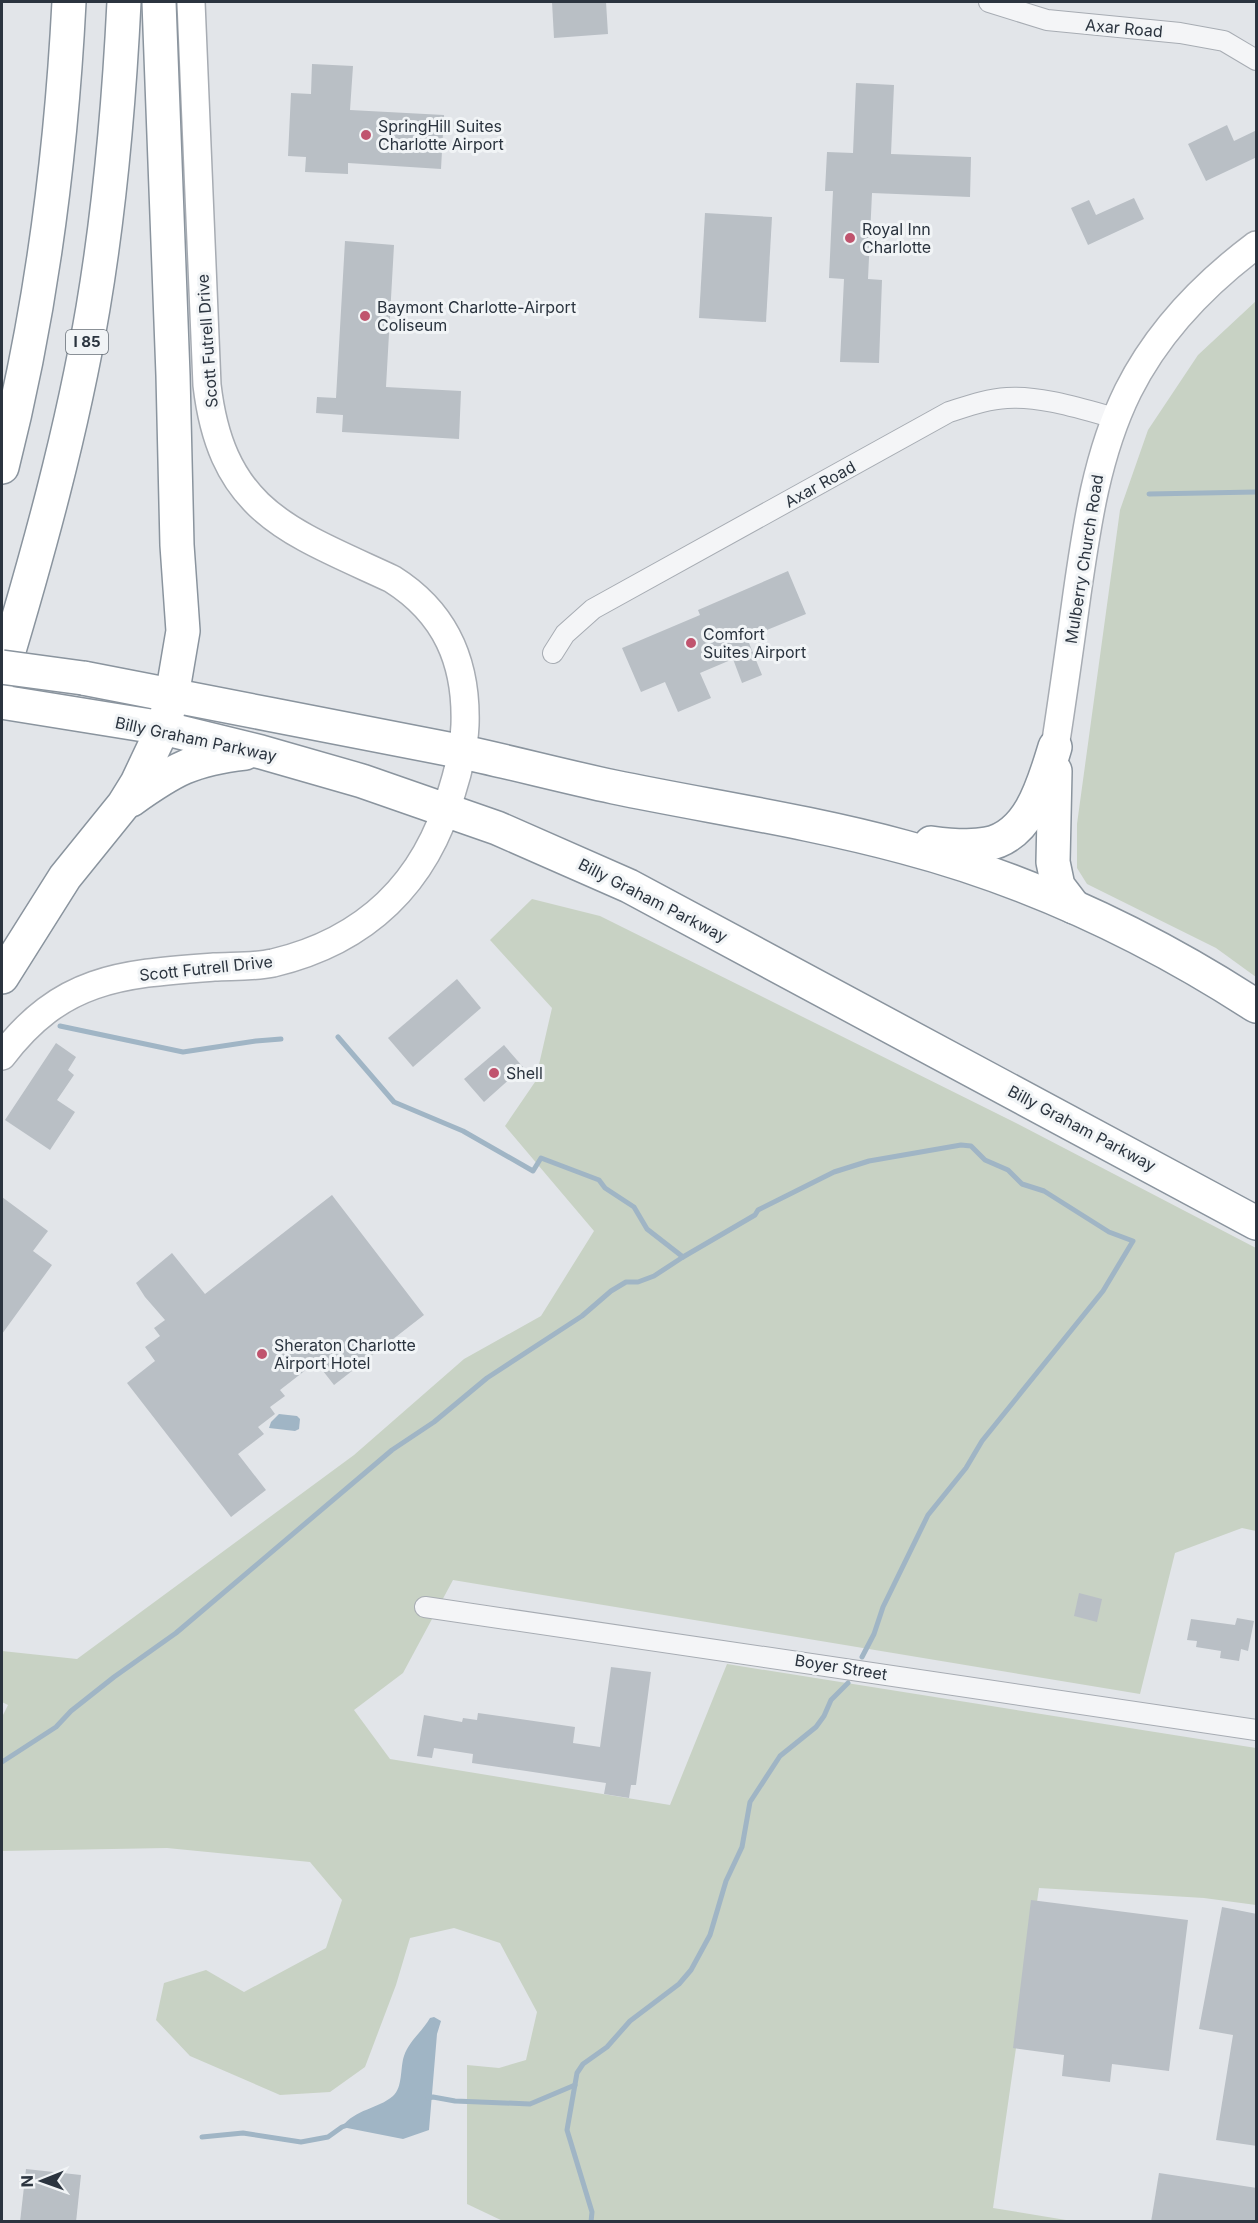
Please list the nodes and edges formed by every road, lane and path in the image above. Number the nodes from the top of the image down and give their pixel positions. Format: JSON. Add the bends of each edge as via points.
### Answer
{"nodes":[{"id":1,"x":69,"y":2,"type":"edge"},
{"id":2,"x":124,"y":2,"type":"edge"},
{"id":3,"x":159,"y":2,"type":"edge"},
{"id":4,"x":191,"y":2,"type":"edge"},
{"id":5,"x":989,"y":2,"type":"edge"},
{"id":6,"x":1257,"y":60,"type":"edge"},
{"id":7,"x":1257,"y":245,"type":"edge"},
{"id":8,"x":1116,"y":418,"type":"junction"},
{"id":9,"x":2,"y":467,"type":"edge"},
{"id":10,"x":553,"y":653,"type":"dead end"},
{"id":11,"x":2,"y":667,"type":"edge"},
{"id":12,"x":2,"y":674,"type":"edge"},
{"id":13,"x":172,"y":696,"type":"junction"},
{"id":14,"x":2,"y":702,"type":"edge"},
{"id":15,"x":163,"y":728,"type":"junction"},
{"id":16,"x":1055,"y":747,"type":"junction"},
{"id":17,"x":261,"y":752,"type":"junction"},
{"id":18,"x":462,"y":752,"type":"junction"},
{"id":19,"x":124,"y":804,"type":"junction"},
{"id":20,"x":447,"y":809,"type":"junction"},
{"id":21,"x":857,"y":835,"type":"junction"},
{"id":22,"x":1074,"y":907,"type":"junction"},
{"id":23,"x":2,"y":977,"type":"edge"},
{"id":24,"x":1257,"y":1006,"type":"edge"},
{"id":25,"x":2,"y":1056,"type":"edge"},
{"id":26,"x":1257,"y":1223,"type":"edge"},
{"id":27,"x":425,"y":1607,"type":"dead end"},
{"id":28,"x":1257,"y":1730,"type":"edge"}],
"edges":[{"from":1,"to":9,"type":"highway","via":[[54,197],[21,388]]},
{"from":2,"to":12,"type":"highway","number":"I 85","via":[[114,150],[93,308],[54,492]]},
{"from":3,"to":13,"type":"highway","via":[[183,632]]},
{"from":4,"to":18,"type":"street","name":"Scott Futrell Drive","via":[[207,385],[218,442],[238,482],[263,509],[300,537],[399,584],[432,613],[455,650],[461,675],[465,706]]},
{"from":5,"to":6,"type":"street","name":"Axar Road","via":[[1047,20],[1224,41]]},
{"from":7,"to":8,"type":"street","name":"Mulberry Church Road","via":[[1222,271],[1176,318],[1151,352]]},
{"from":8,"to":10,"type":"street","name":"Axar Road","via":[[1023,398],[977,403],[949,412],[593,609],[565,634]]},
{"from":8,"to":16,"type":"street","name":"Mulberry Church Road","via":[[1092,502]]},
{"from":11,"to":13,"type":"highway","bridge":true},
{"from":13,"to":15,"type":"highway"},
{"from":13,"to":18,"type":"highway"},
{"from":14,"to":15,"type":"highway","name":"Billy Graham Parkway"},
{"from":15,"to":17,"type":"highway","name":"Billy Graham Parkway"},
{"from":15,"to":19,"type":"highway"},
{"from":16,"to":21,"type":"highway","via":[[1040,795],[1015,831],[987,844],[943,844]]},
{"from":16,"to":22,"type":"highway","via":[[1053,862],[1058,886]]},
{"from":17,"to":19,"type":"highway","via":[[214,757],[188,765]]},
{"from":17,"to":20,"type":"highway","name":"Billy Graham Parkway"},
{"from":18,"to":20,"type":"street","name":"Scott Futrell Drive"},
{"from":18,"to":21,"type":"highway"},
{"from":19,"to":23,"type":"highway","via":[[65,877]]},
{"from":20,"to":25,"type":"street","name":"Scott Futrell Drive","via":[[424,859],[394,899],[340,939],[271,963],[144,973],[82,989],[34,1020]]},
{"from":20,"to":26,"type":"highway","name":"Billy Graham Parkway","via":[[629,886]]},
{"from":21,"to":22,"type":"highway","via":[[986,872]]},
{"from":22,"to":24,"type":"highway","via":[[1189,964]]},
{"from":27,"to":28,"type":"street","name":"Boyer Street"}]}
